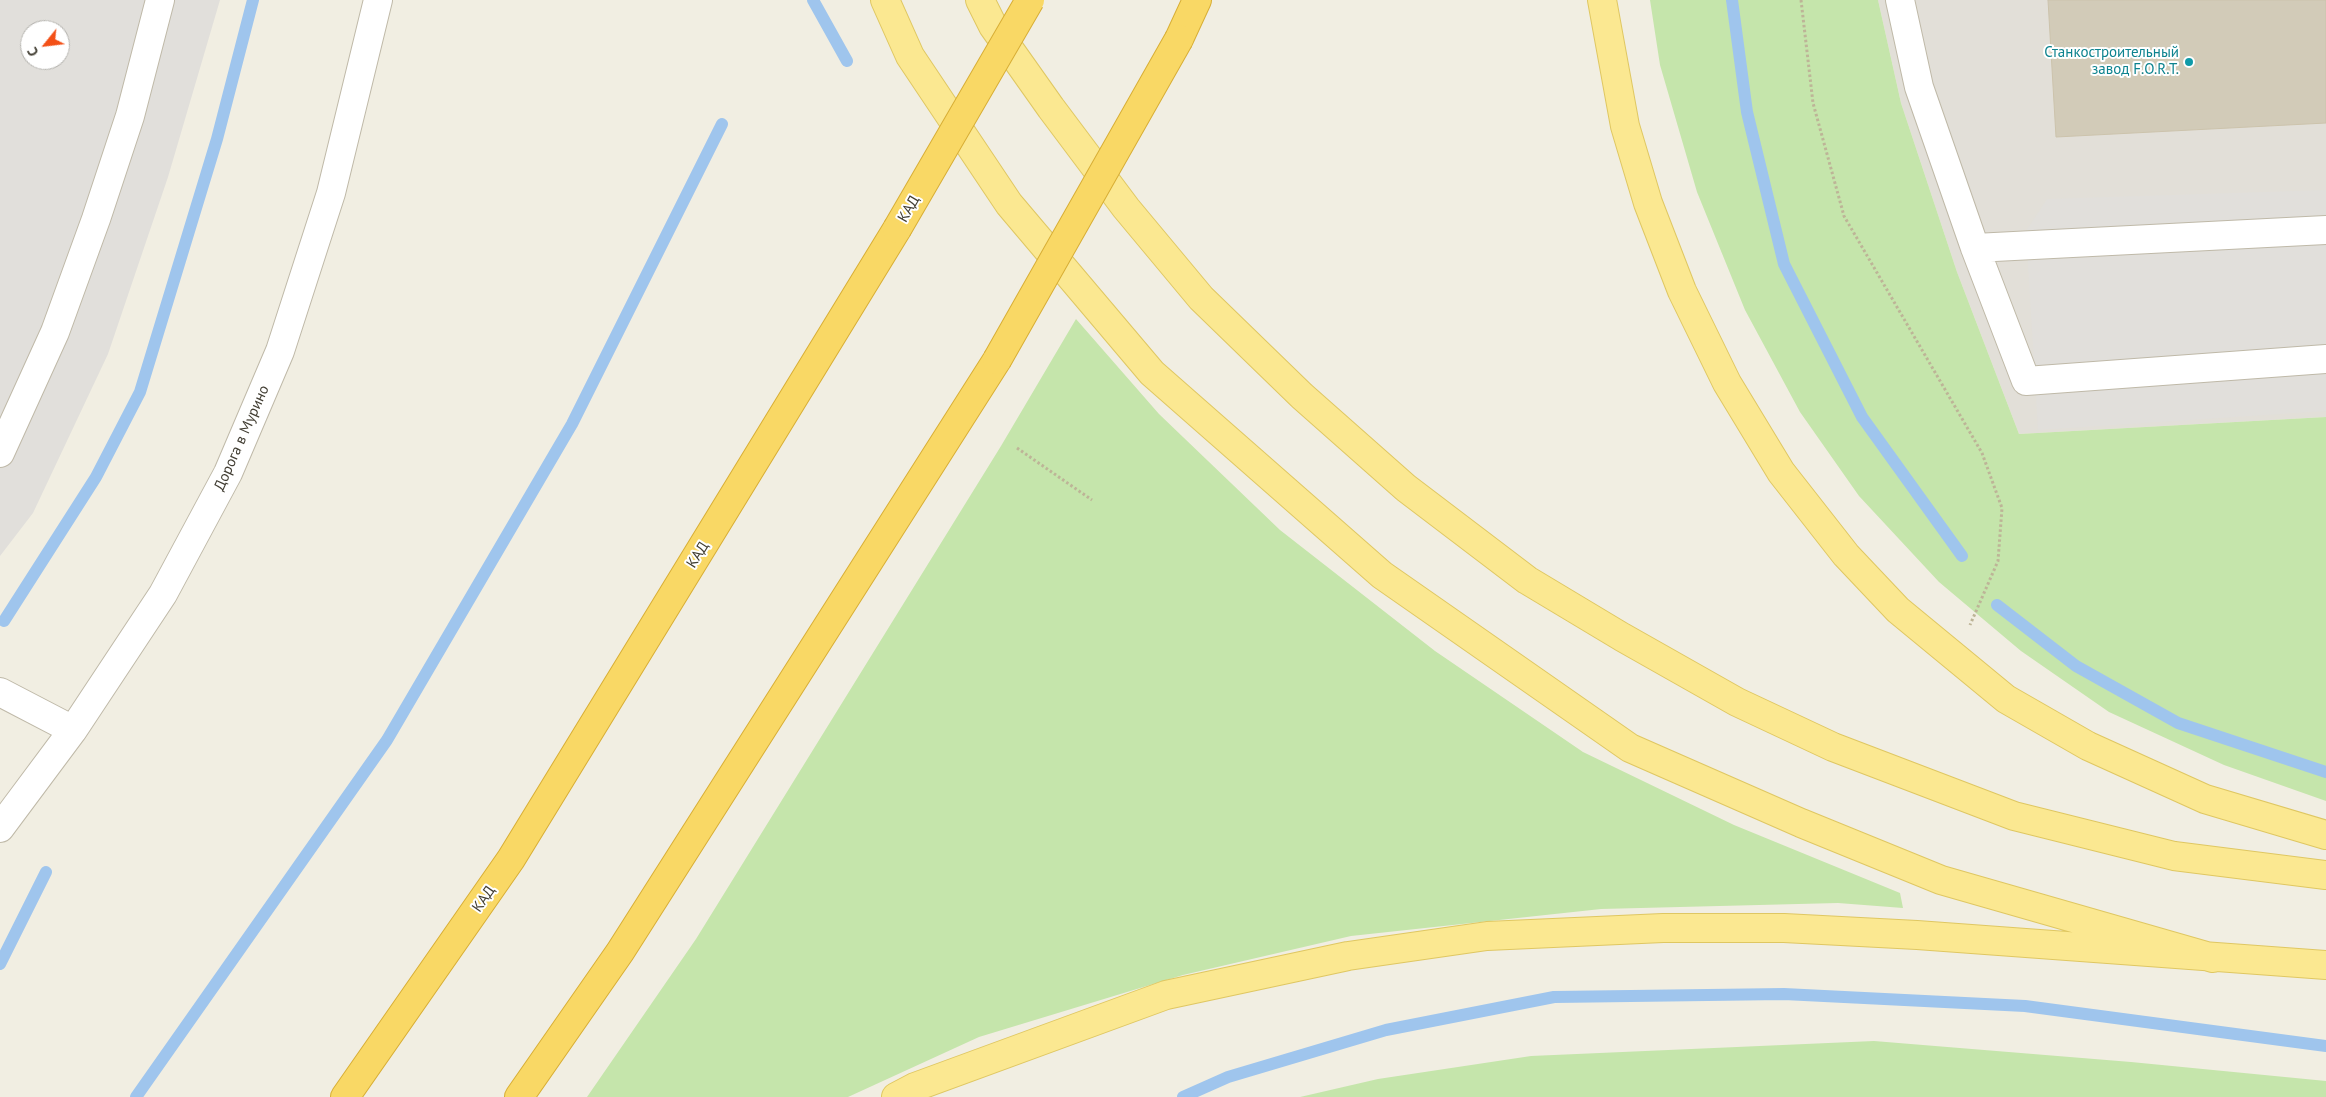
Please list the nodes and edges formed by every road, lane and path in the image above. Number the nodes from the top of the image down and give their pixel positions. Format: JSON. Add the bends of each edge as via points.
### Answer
{"nodes":[{"id":1,"x":160,"y":0,"type":"edge"},
{"id":2,"x":378,"y":0,"type":"edge"},
{"id":3,"x":885,"y":0,"type":"edge"},
{"id":4,"x":980,"y":0,"type":"edge"},
{"id":5,"x":1030,"y":0,"type":"edge"},
{"id":6,"x":1197,"y":0,"type":"edge"},
{"id":7,"x":1602,"y":0,"type":"edge"},
{"id":8,"x":1801,"y":0,"type":"edge"},
{"id":9,"x":1900,"y":0,"type":"edge"},
{"id":10,"x":2326,"y":230,"type":"edge"},
{"id":11,"x":1975,"y":248,"type":"junction"},
{"id":12,"x":2326,"y":359,"type":"edge"},
{"id":13,"x":1016,"y":448,"type":"dead end"},
{"id":14,"x":0,"y":453,"type":"edge"},
{"id":15,"x":1092,"y":500,"type":"dead end"},
{"id":16,"x":1956,"y":658,"type":"junction"},
{"id":17,"x":0,"y":692,"type":"edge"},
{"id":18,"x":73,"y":730,"type":"junction"},
{"id":19,"x":0,"y":828,"type":"edge"},
{"id":20,"x":2326,"y":835,"type":"edge"},
{"id":21,"x":2326,"y":875,"type":"edge"},
{"id":22,"x":2213,"y":958,"type":"junction"},
{"id":23,"x":2296,"y":964,"type":"junction"},
{"id":24,"x":2326,"y":966,"type":"edge"},
{"id":25,"x":2326,"y":971,"type":"edge"},
{"id":26,"x":345,"y":1097,"type":"edge"},
{"id":27,"x":519,"y":1097,"type":"edge"},
{"id":28,"x":896,"y":1097,"type":"edge"}],
"edges":[{"from":1,"to":14,"type":"street","via":[[130,116],[96,219],[56,332]]},
{"from":2,"to":18,"type":"street","name":"Дорога в Мурино","via":[[331,193],[280,351],[228,473],[163,594]]},
{"from":3,"to":22,"type":"main road","via":[[910,56],[1009,204],[1152,373],[1382,575],[1630,748],[1942,880]]},
{"from":4,"to":21,"type":"main road","via":[[993,26],[1051,108],[1126,208],[1200,298],[1302,396],[1406,488],[1527,580],[1737,702],[1833,747],[2014,816],[2174,856]]},
{"from":5,"to":26,"type":"highway","name":"КАД","bridge":true,"via":[[897,229],[511,859]]},
{"from":6,"to":27,"type":"highway","bridge":true,"via":[[1179,39],[996,360],[620,952]]},
{"from":7,"to":16,"type":"main road","via":[[1625,126],[1648,203],[1682,291],[1727,383],[1781,472],[1846,555],[1898,610]]},
{"from":8,"to":16,"type":"path","via":[[1813,103],[1844,216],[1982,452],[2002,508],[1998,561]]},
{"from":9,"to":11,"type":"street","via":[[1919,87]]},
{"from":10,"to":11,"type":"street"},
{"from":11,"to":12,"type":"street","via":[[2026,381]]},
{"from":13,"to":15,"type":"path"},
{"from":16,"to":20,"type":"main road","via":[[2006,699],[2088,746],[2205,799]]},
{"from":17,"to":18,"type":"street"},
{"from":18,"to":19,"type":"street","name":"Дорога в Мурино"},
{"from":22,"to":23,"type":"main road"},
{"from":22,"to":28,"type":"main road","via":[[1784,928],[1663,928],[1487,936],[1348,956],[1166,995],[915,1087]]},
{"from":23,"to":24,"type":"main road"},
{"from":23,"to":25,"type":"main road"}]}
